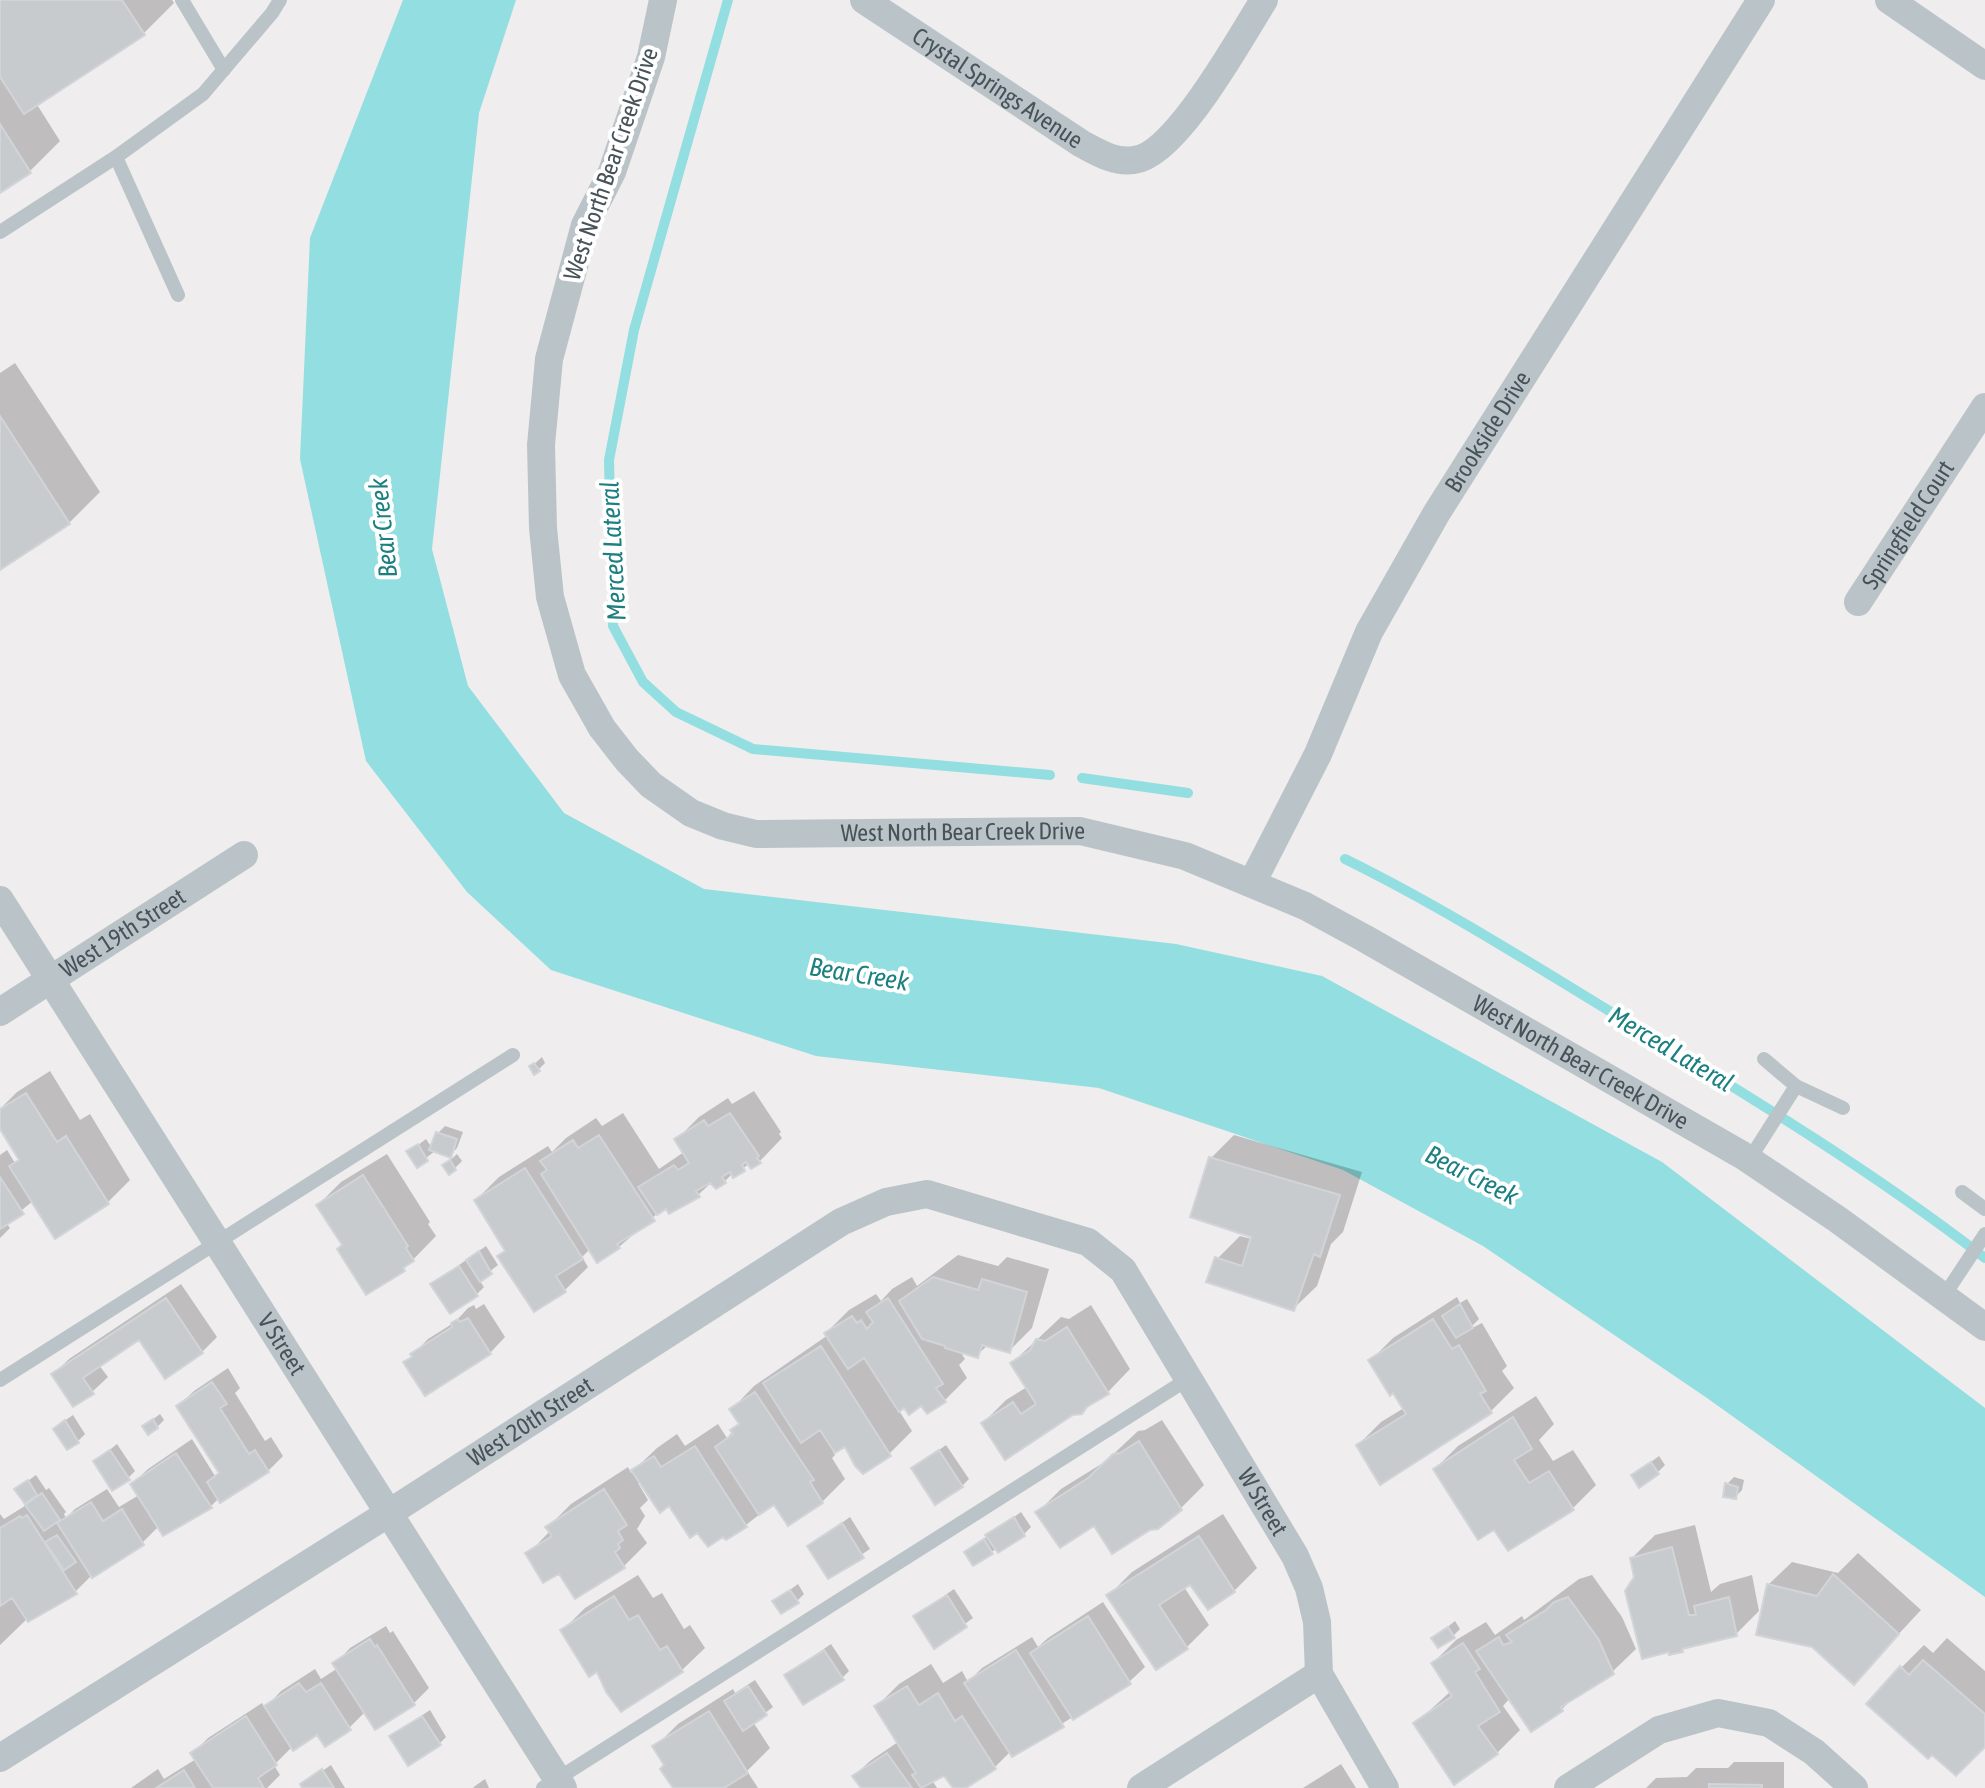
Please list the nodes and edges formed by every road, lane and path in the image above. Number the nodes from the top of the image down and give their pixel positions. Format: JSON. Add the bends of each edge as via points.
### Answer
{"nodes":[{"id":1,"x":182,"y":0,"type":"edge"},
{"id":2,"x":280,"y":0,"type":"edge"},
{"id":3,"x":663,"y":0,"type":"edge"},
{"id":4,"x":864,"y":0,"type":"edge"},
{"id":5,"x":1264,"y":0,"type":"edge"},
{"id":6,"x":1761,"y":0,"type":"edge"},
{"id":7,"x":1889,"y":0,"type":"edge"},
{"id":8,"x":1985,"y":66,"type":"edge"},
{"id":9,"x":224,"y":70,"type":"junction"},
{"id":10,"x":116,"y":157,"type":"junction"},
{"id":11,"x":0,"y":232,"type":"edge"},
{"id":12,"x":178,"y":295,"type":"dead end"},
{"id":13,"x":1985,"y":407,"type":"edge"},
{"id":14,"x":1858,"y":602,"type":"dead end"},
{"id":15,"x":244,"y":855,"type":"dead end"},
{"id":16,"x":1252,"y":883,"type":"junction"},
{"id":17,"x":0,"y":900,"type":"edge"},
{"id":18,"x":51,"y":980,"type":"junction"},
{"id":19,"x":0,"y":1012,"type":"edge"},
{"id":20,"x":513,"y":1055,"type":"dead end"},
{"id":21,"x":1764,"y":1059,"type":"dead end"},
{"id":22,"x":1792,"y":1090,"type":"junction"},
{"id":23,"x":1843,"y":1108,"type":"dead end"},
{"id":24,"x":1749,"y":1160,"type":"junction"},
{"id":25,"x":1962,"y":1192,"type":"dead end"},
{"id":26,"x":1985,"y":1209,"type":"edge"},
{"id":27,"x":1985,"y":1234,"type":"edge"},
{"id":28,"x":1088,"y":1242,"type":"joint"},
{"id":29,"x":217,"y":1243,"type":"junction"},
{"id":30,"x":1944,"y":1296,"type":"junction"},
{"id":31,"x":1985,"y":1327,"type":"edge"},
{"id":32,"x":1188,"y":1379,"type":"junction"},
{"id":33,"x":0,"y":1380,"type":"edge"},
{"id":34,"x":389,"y":1513,"type":"junction"},
{"id":35,"x":1319,"y":1674,"type":"junction"},
{"id":36,"x":0,"y":1758,"type":"edge"},
{"id":37,"x":554,"y":1785,"type":"edge"},
{"id":38,"x":1141,"y":1788,"type":"edge"},
{"id":39,"x":1385,"y":1788,"type":"edge"},
{"id":40,"x":1568,"y":1788,"type":"edge"},
{"id":41,"x":1854,"y":1788,"type":"edge"}],
"edges":[{"from":1,"to":9,"type":"lane"},
{"from":2,"to":9,"type":"lane"},
{"from":3,"to":16,"type":"street","name":"West North Bear Creek Drive","via":[[651,57],[612,172],[585,225],[549,359],[541,445],[550,597],[572,675],[602,728],[651,785],[691,813],[756,834],[1080,831],[1179,854]]},
{"from":4,"to":5,"type":"street","name":"Crystal Springs Avenue","via":[[1082,144],[1109,158],[1136,161],[1166,143],[1187,119]]},
{"from":6,"to":16,"type":"street","name":"Brookside Drive","via":[[1436,514],[1369,632],[1318,754]]},
{"from":7,"to":8,"type":"street"},
{"from":9,"to":10,"type":"lane","via":[[203,94]]},
{"from":10,"to":11,"type":"lane"},
{"from":10,"to":12,"type":"lane"},
{"from":13,"to":14,"type":"street","name":"Springfield Court"},
{"from":15,"to":18,"type":"street","name":"West 19th Street"},
{"from":16,"to":24,"type":"street","name":"West North Bear Creek Drive","via":[[1364,938]]},
{"from":17,"to":18,"type":"street","name":"V Street"},
{"from":18,"to":19,"type":"street","name":"West 19th Street"},
{"from":18,"to":29,"type":"street","name":"V Street"},
{"from":20,"to":29,"type":"lane"},
{"from":21,"to":22,"type":"lane"},
{"from":22,"to":23,"type":"lane"},
{"from":22,"to":24,"type":"lane"},
{"from":24,"to":30,"type":"street","name":"West North Bear Creek Drive"},
{"from":25,"to":26,"type":"lane"},
{"from":27,"to":30,"type":"lane"},
{"from":28,"to":32,"type":"street","name":"W Street","via":[[1123,1270]]},
{"from":28,"to":34,"type":"street","name":"West 20th Street","via":[[927,1194],[886,1202],[841,1222]]},
{"from":29,"to":33,"type":"lane"},
{"from":29,"to":34,"type":"street","name":"V Street"},
{"from":30,"to":31,"type":"street","name":"West North Bear Creek Drive"},
{"from":32,"to":35,"type":"street","name":"W Street","via":[[1295,1556],[1317,1622]]},
{"from":32,"to":37,"type":"lane"},
{"from":34,"to":36,"type":"street","name":"West 20th Street"},
{"from":34,"to":37,"type":"street","name":"V Street"},
{"from":35,"to":38,"type":"street"},
{"from":35,"to":39,"type":"street","name":"W Street"},
{"from":40,"to":41,"type":"street","via":[[1659,1730],[1718,1713],[1769,1723],[1814,1752]]}]}
